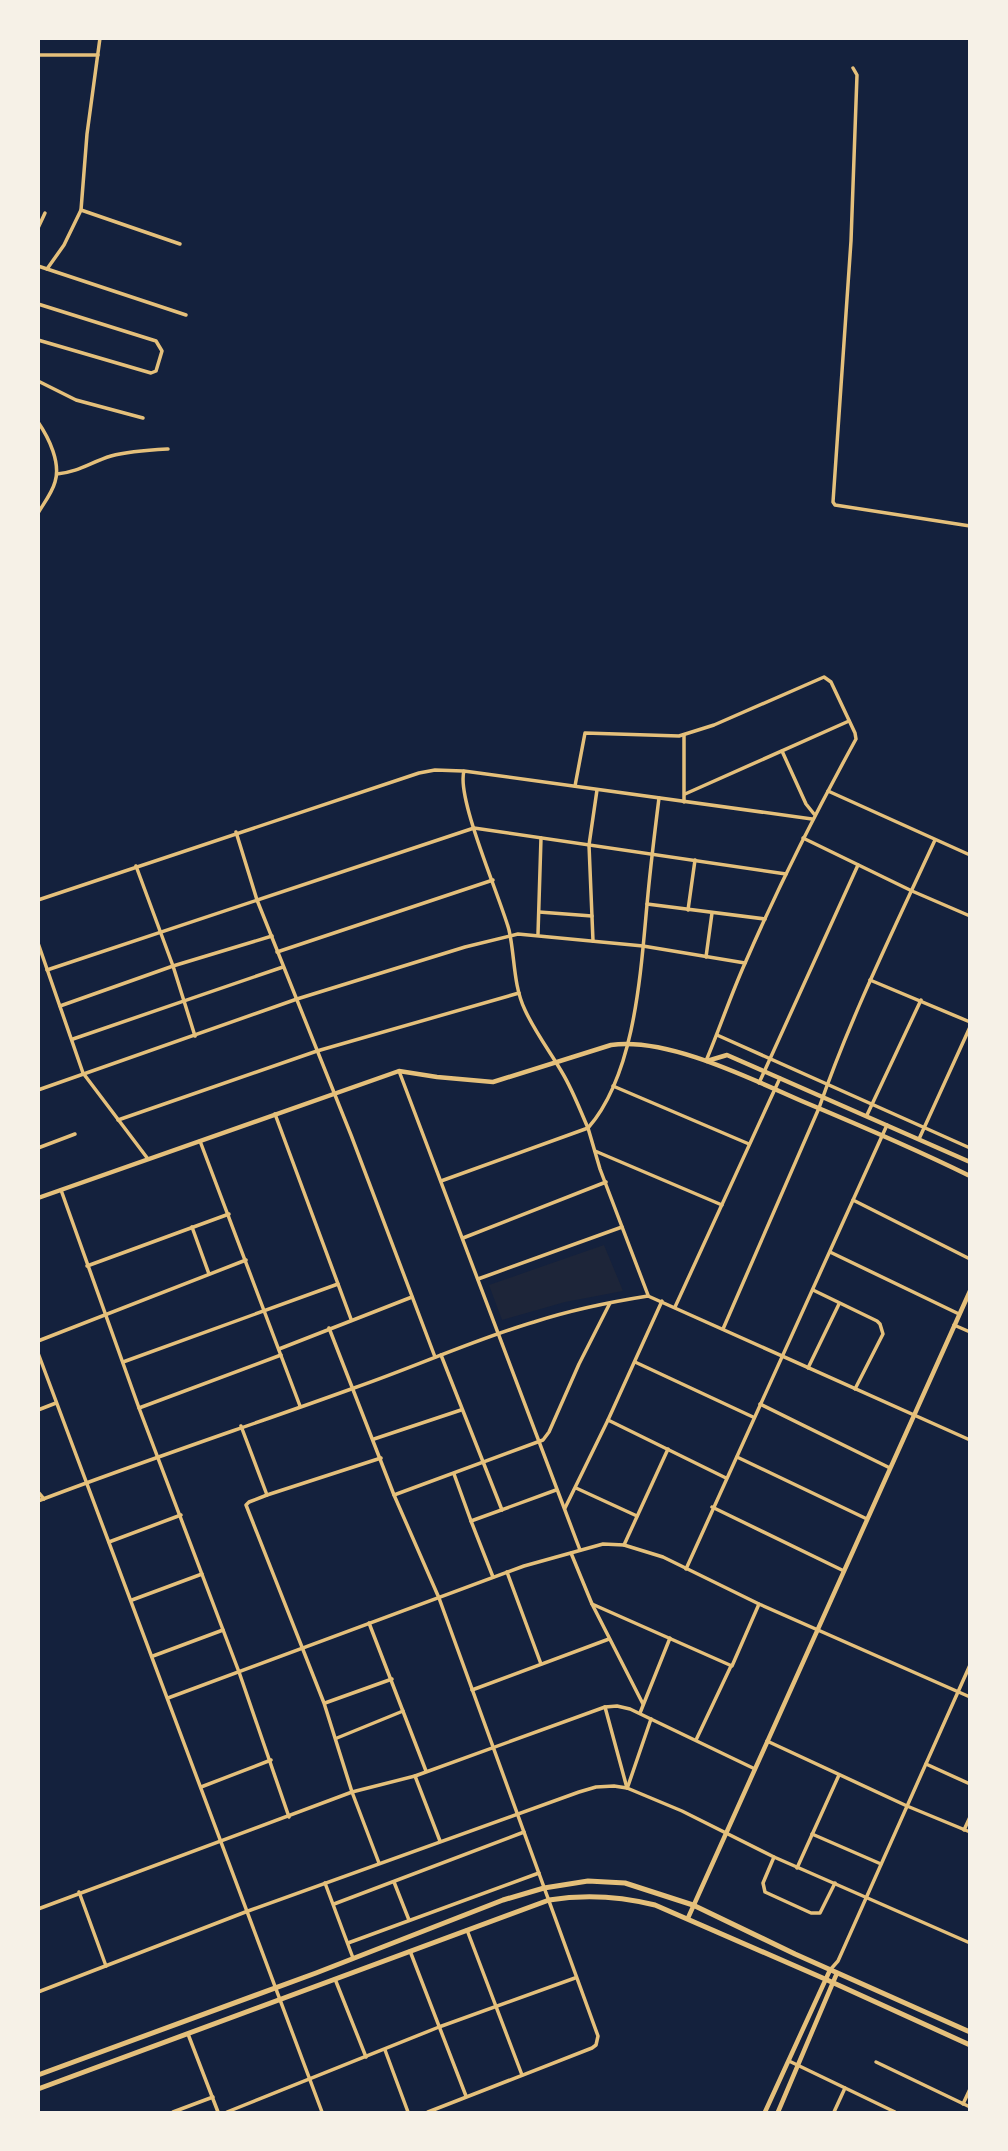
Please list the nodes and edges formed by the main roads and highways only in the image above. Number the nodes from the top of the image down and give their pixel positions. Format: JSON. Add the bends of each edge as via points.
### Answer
{"nodes":[{"id":1,"x":970,"y":2032,"type":"edge"},
{"id":2,"x":970,"y":2045,"type":"edge"},
{"id":3,"x":38,"y":2076,"type":"edge"},
{"id":4,"x":38,"y":2089,"type":"edge"}],
"edges":[{"from":1,"to":3,"type":"main road","via":[[693,1905],[609,1881],[564,1883],[503,1900]]},
{"from":2,"to":4,"type":"main road","via":[[688,1918],[630,1899],[582,1896],[549,1900]]}]}
